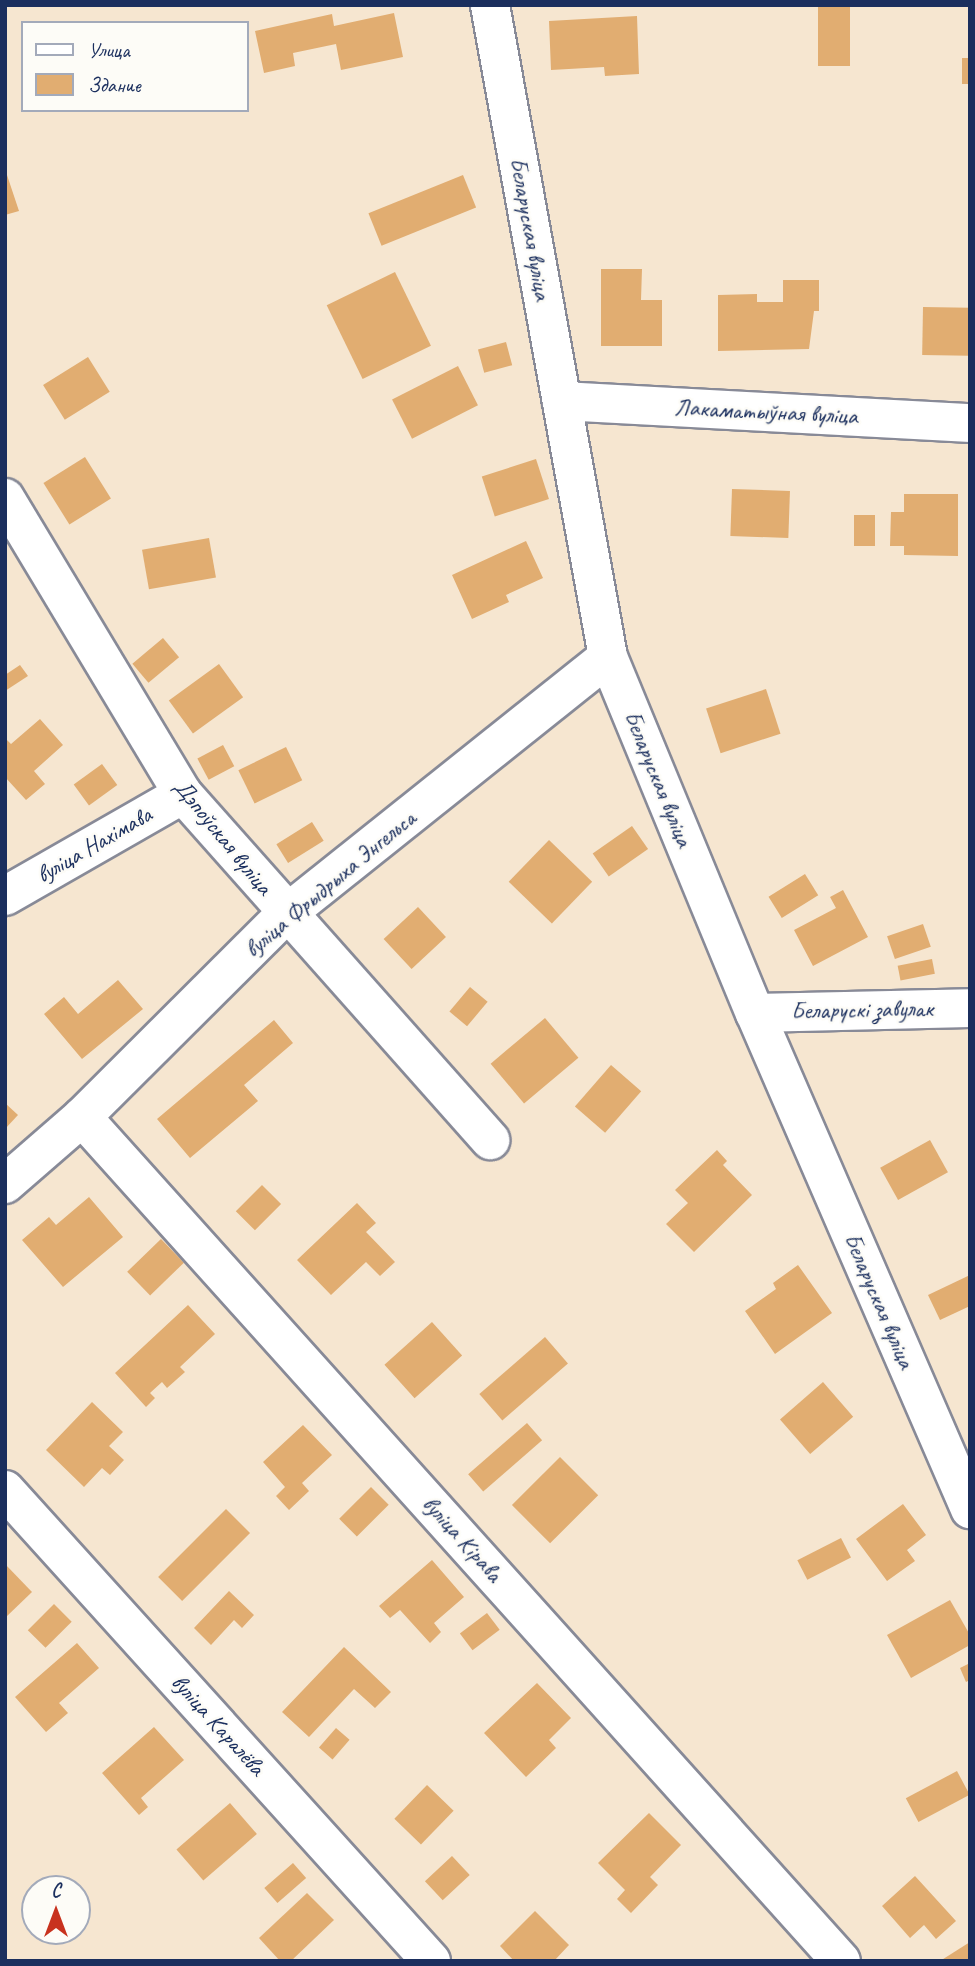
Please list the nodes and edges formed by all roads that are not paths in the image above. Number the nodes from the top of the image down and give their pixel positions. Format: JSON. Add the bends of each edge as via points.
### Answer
{"nodes":[{"id":1,"x":490,"y":5,"type":"edge"},
{"id":2,"x":562,"y":401,"type":"junction"},
{"id":3,"x":970,"y":423,"type":"edge"},
{"id":4,"x":5,"y":498,"type":"edge"},
{"id":5,"x":608,"y":657,"type":"junction"},
{"id":6,"x":183,"y":794,"type":"junction"},
{"id":7,"x":5,"y":896,"type":"edge"},
{"id":8,"x":286,"y":914,"type":"junction"},
{"id":9,"x":970,"y":1007,"type":"edge"},
{"id":10,"x":755,"y":1013,"type":"junction"},
{"id":11,"x":82,"y":1117,"type":"junction"},
{"id":12,"x":490,"y":1140,"type":"dead end"},
{"id":13,"x":5,"y":1184,"type":"edge"},
{"id":14,"x":5,"y":1490,"type":"edge"},
{"id":15,"x":970,"y":1509,"type":"edge"},
{"id":16,"x":431,"y":1961,"type":"edge"},
{"id":17,"x":841,"y":1961,"type":"edge"}],
"edges":[{"from":1,"to":2,"type":"street","name":"Беларуская вуліца"},
{"from":2,"to":3,"type":"street","name":"Лакаматыўная вуліца"},
{"from":2,"to":5,"type":"street","name":"Беларуская вуліца"},
{"from":4,"to":6,"type":"street","name":"Дэпоўская вуліца"},
{"from":5,"to":8,"type":"street","name":"вуліца Фрыдрыха Энгельса"},
{"from":5,"to":10,"type":"street","name":"Беларуская вуліца"},
{"from":6,"to":7,"type":"street","name":"вуліца Нахімава"},
{"from":6,"to":8,"type":"street","name":"Дэпоўская вуліца"},
{"from":8,"to":11,"type":"street","name":"вуліца Фрыдрыха Энгельса"},
{"from":8,"to":12,"type":"street","name":"Дэпоўская вуліца"},
{"from":9,"to":10,"type":"street","name":"Беларускі завулак"},
{"from":10,"to":15,"type":"street","name":"Беларуская вуліца"},
{"from":11,"to":13,"type":"street","name":"вуліца Фрыдрыха Энгельса"},
{"from":11,"to":17,"type":"street","name":"вуліца Кірава"},
{"from":14,"to":16,"type":"street","name":"вуліца Каралёва"}]}
